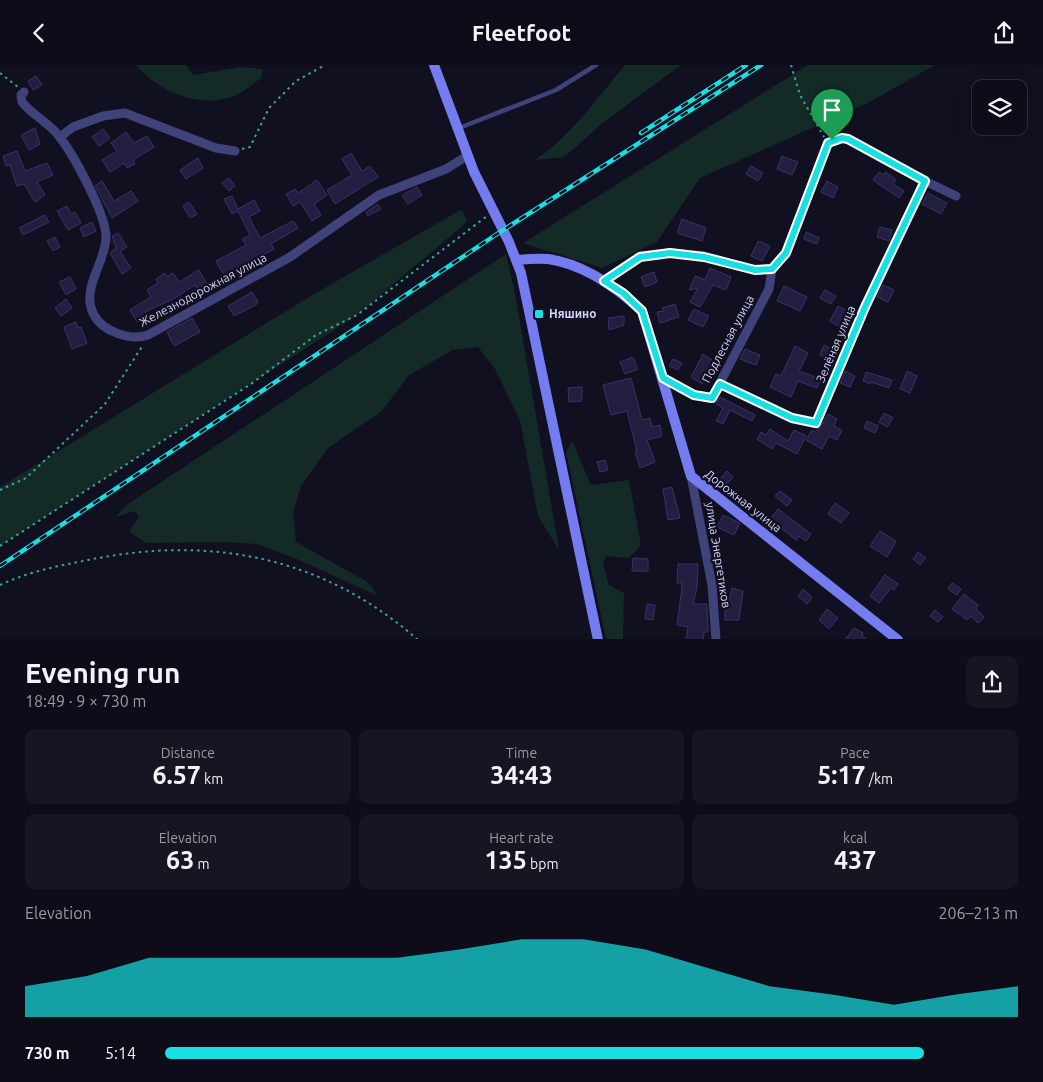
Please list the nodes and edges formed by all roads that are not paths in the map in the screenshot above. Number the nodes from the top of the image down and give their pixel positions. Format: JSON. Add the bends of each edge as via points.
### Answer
{"nodes":[{"id":1,"x":434,"y":65,"type":"edge"},
{"id":2,"x":596,"y":65,"type":"edge"},
{"id":3,"x":24,"y":92,"type":"road end"},
{"id":4,"x":457,"y":129,"type":"junction"},
{"id":5,"x":60,"y":137,"type":"junction"},
{"id":6,"x":235,"y":151,"type":"road end"},
{"id":7,"x":467,"y":156,"type":"junction"},
{"id":8,"x":925,"y":181,"type":"junction"},
{"id":9,"x":956,"y":196,"type":"dead end"},
{"id":10,"x":517,"y":260,"type":"junction"},
{"id":11,"x":772,"y":269,"type":"junction"},
{"id":12,"x":604,"y":281,"type":"junction"},
{"id":13,"x":663,"y":378,"type":"junction"},
{"id":14,"x":720,"y":384,"type":"junction"},
{"id":15,"x":691,"y":475,"type":"junction"},
{"id":16,"x":598,"y":639,"type":"edge"},
{"id":17,"x":716,"y":639,"type":"edge"},
{"id":18,"x":898,"y":639,"type":"edge"}],
"edges":[{"from":1,"to":4,"type":"street"},
{"from":2,"to":4,"type":"lane","via":[[556,89]]},
{"from":3,"to":5,"type":"street","name":"Железнодорожная улица","via":[[20,95],[22,102]]},
{"from":4,"to":7,"type":"street"},
{"from":5,"to":6,"type":"street","via":[[73,127],[103,116],[125,113],[216,148]]},
{"from":5,"to":7,"type":"street","name":"Железнодорожная улица","via":[[91,191],[105,229],[103,253],[91,289],[93,313],[105,327],[120,334],[142,337],[290,257],[378,195],[446,169]]},
{"from":7,"to":10,"type":"street"},
{"from":8,"to":9,"type":"street"},
{"from":8,"to":11,"type":"street","name":"Подлесная улица","via":[[848,139],[838,138],[828,143],[786,253]]},
{"from":8,"to":14,"type":"street","name":"Зелёная улица","via":[[865,307],[816,423],[792,418]]},
{"from":10,"to":12,"type":"street","name":"Дорожная улица","via":[[548,259],[583,269]]},
{"from":10,"to":16,"type":"street"},
{"from":11,"to":12,"type":"street","via":[[755,270],[704,257],[670,253],[640,257]]},
{"from":11,"to":14,"type":"street","name":"Подлесная улица","via":[[769,289]]},
{"from":12,"to":13,"type":"street","name":"Дорожная улица","via":[[642,311]]},
{"from":13,"to":14,"type":"street","name":"Подлесная улица","via":[[694,395],[712,398]]},
{"from":13,"to":15,"type":"street","name":"Дорожная улица"},
{"from":15,"to":17,"type":"street","name":"улица Энергетиков","via":[[712,585]]},
{"from":15,"to":18,"type":"street","name":"Дорожная улица"}]}
